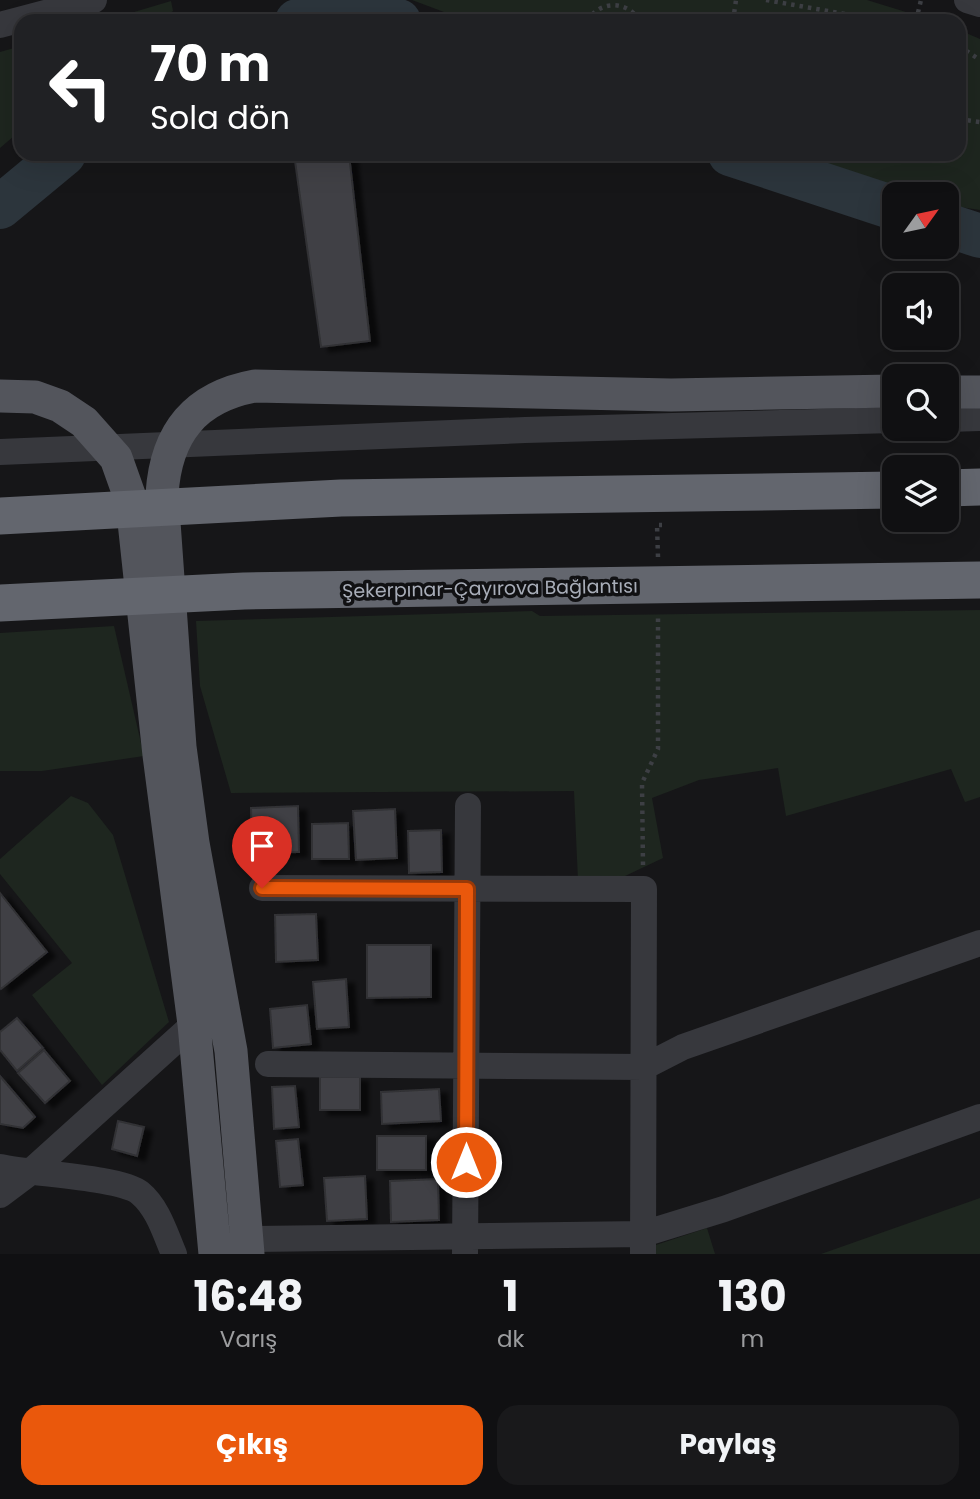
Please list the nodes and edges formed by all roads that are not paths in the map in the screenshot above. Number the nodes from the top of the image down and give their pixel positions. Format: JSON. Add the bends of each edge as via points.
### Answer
{"nodes":[{"id":1,"x":94,"y":0,"type":"edge"},
{"id":2,"x":967,"y":0,"type":"edge"},
{"id":3,"x":980,"y":4,"type":"edge"},
{"id":4,"x":41,"y":14,"type":"edge"},
{"id":5,"x":882,"y":391,"type":"edge"},
{"id":6,"x":959,"y":392,"type":"edge"},
{"id":7,"x":980,"y":392,"type":"edge"},
{"id":8,"x":0,"y":396,"type":"edge"},
{"id":9,"x":980,"y":418,"type":"edge"},
{"id":10,"x":959,"y":419,"type":"edge"},
{"id":11,"x":882,"y":420,"type":"edge"},
{"id":12,"x":0,"y":452,"type":"edge"},
{"id":13,"x":980,"y":487,"type":"edge"},
{"id":14,"x":959,"y":488,"type":"edge"},
{"id":15,"x":882,"y":490,"type":"edge"},
{"id":16,"x":0,"y":516,"type":"edge"},
{"id":17,"x":980,"y":580,"type":"edge"},
{"id":18,"x":0,"y":603,"type":"edge"},
{"id":19,"x":169,"y":751,"type":"junction"},
{"id":20,"x":468,"y":806,"type":"dead end"},
{"id":21,"x":262,"y":888,"type":"dead end"},
{"id":22,"x":467,"y":889,"type":"junction"},
{"id":23,"x":980,"y":943,"type":"edge"},
{"id":24,"x":194,"y":1024,"type":"junction"},
{"id":25,"x":268,"y":1064,"type":"dead end"},
{"id":26,"x":466,"y":1065,"type":"junction"},
{"id":27,"x":644,"y":1066,"type":"junction"},
{"id":28,"x":980,"y":1117,"type":"edge"},
{"id":29,"x":0,"y":1167,"type":"edge"},
{"id":30,"x":29,"y":1174,"type":"junction"},
{"id":31,"x":0,"y":1195,"type":"edge"},
{"id":32,"x":465,"y":1244,"type":"edge"},
{"id":33,"x":643,"y":1244,"type":"edge"},
{"id":34,"x":248,"y":1247,"type":"edge"},
{"id":35,"x":174,"y":1254,"type":"edge"},
{"id":36,"x":215,"y":1254,"type":"edge"}],
"edges":[{"from":1,"to":4,"type":"street"},
{"from":2,"to":3,"type":"street"},
{"from":5,"to":19,"type":"main road","via":[[671,395],[255,386],[226,391],[206,402],[189,420],[168,455],[162,494]]},
{"from":6,"to":7,"type":"main road"},
{"from":8,"to":19,"type":"main road","via":[[35,397],[60,406],[84,422],[116,458],[132,503]]},
{"from":9,"to":10,"type":"street"},
{"from":11,"to":12,"type":"street"},
{"from":13,"to":14,"type":"highway"},
{"from":15,"to":16,"type":"highway","via":[[341,498]]},
{"from":17,"to":18,"type":"highway","name":"Şekerpınar-Çayırova Bağlantısı","via":[[244,591]]},
{"from":19,"to":24,"type":"main road"},
{"from":19,"to":34,"type":"main road","via":[[193,843],[231,1051]]},
{"from":20,"to":22,"type":"street"},
{"from":21,"to":22,"type":"street"},
{"from":22,"to":26,"type":"street"},
{"from":22,"to":27,"type":"street","via":[[644,889]]},
{"from":23,"to":27,"type":"street","via":[[683,1047]]},
{"from":24,"to":30,"type":"street"},
{"from":24,"to":36,"type":"main road"},
{"from":25,"to":26,"type":"street"},
{"from":26,"to":27,"type":"street"},
{"from":26,"to":32,"type":"street"},
{"from":27,"to":33,"type":"street"},
{"from":28,"to":33,"type":"street","via":[[724,1209]]},
{"from":29,"to":30,"type":"street"},
{"from":30,"to":31,"type":"street"},
{"from":30,"to":35,"type":"street","via":[[104,1182],[138,1191],[156,1211]]},
{"from":32,"to":33,"type":"street"},
{"from":32,"to":34,"type":"street"}]}
